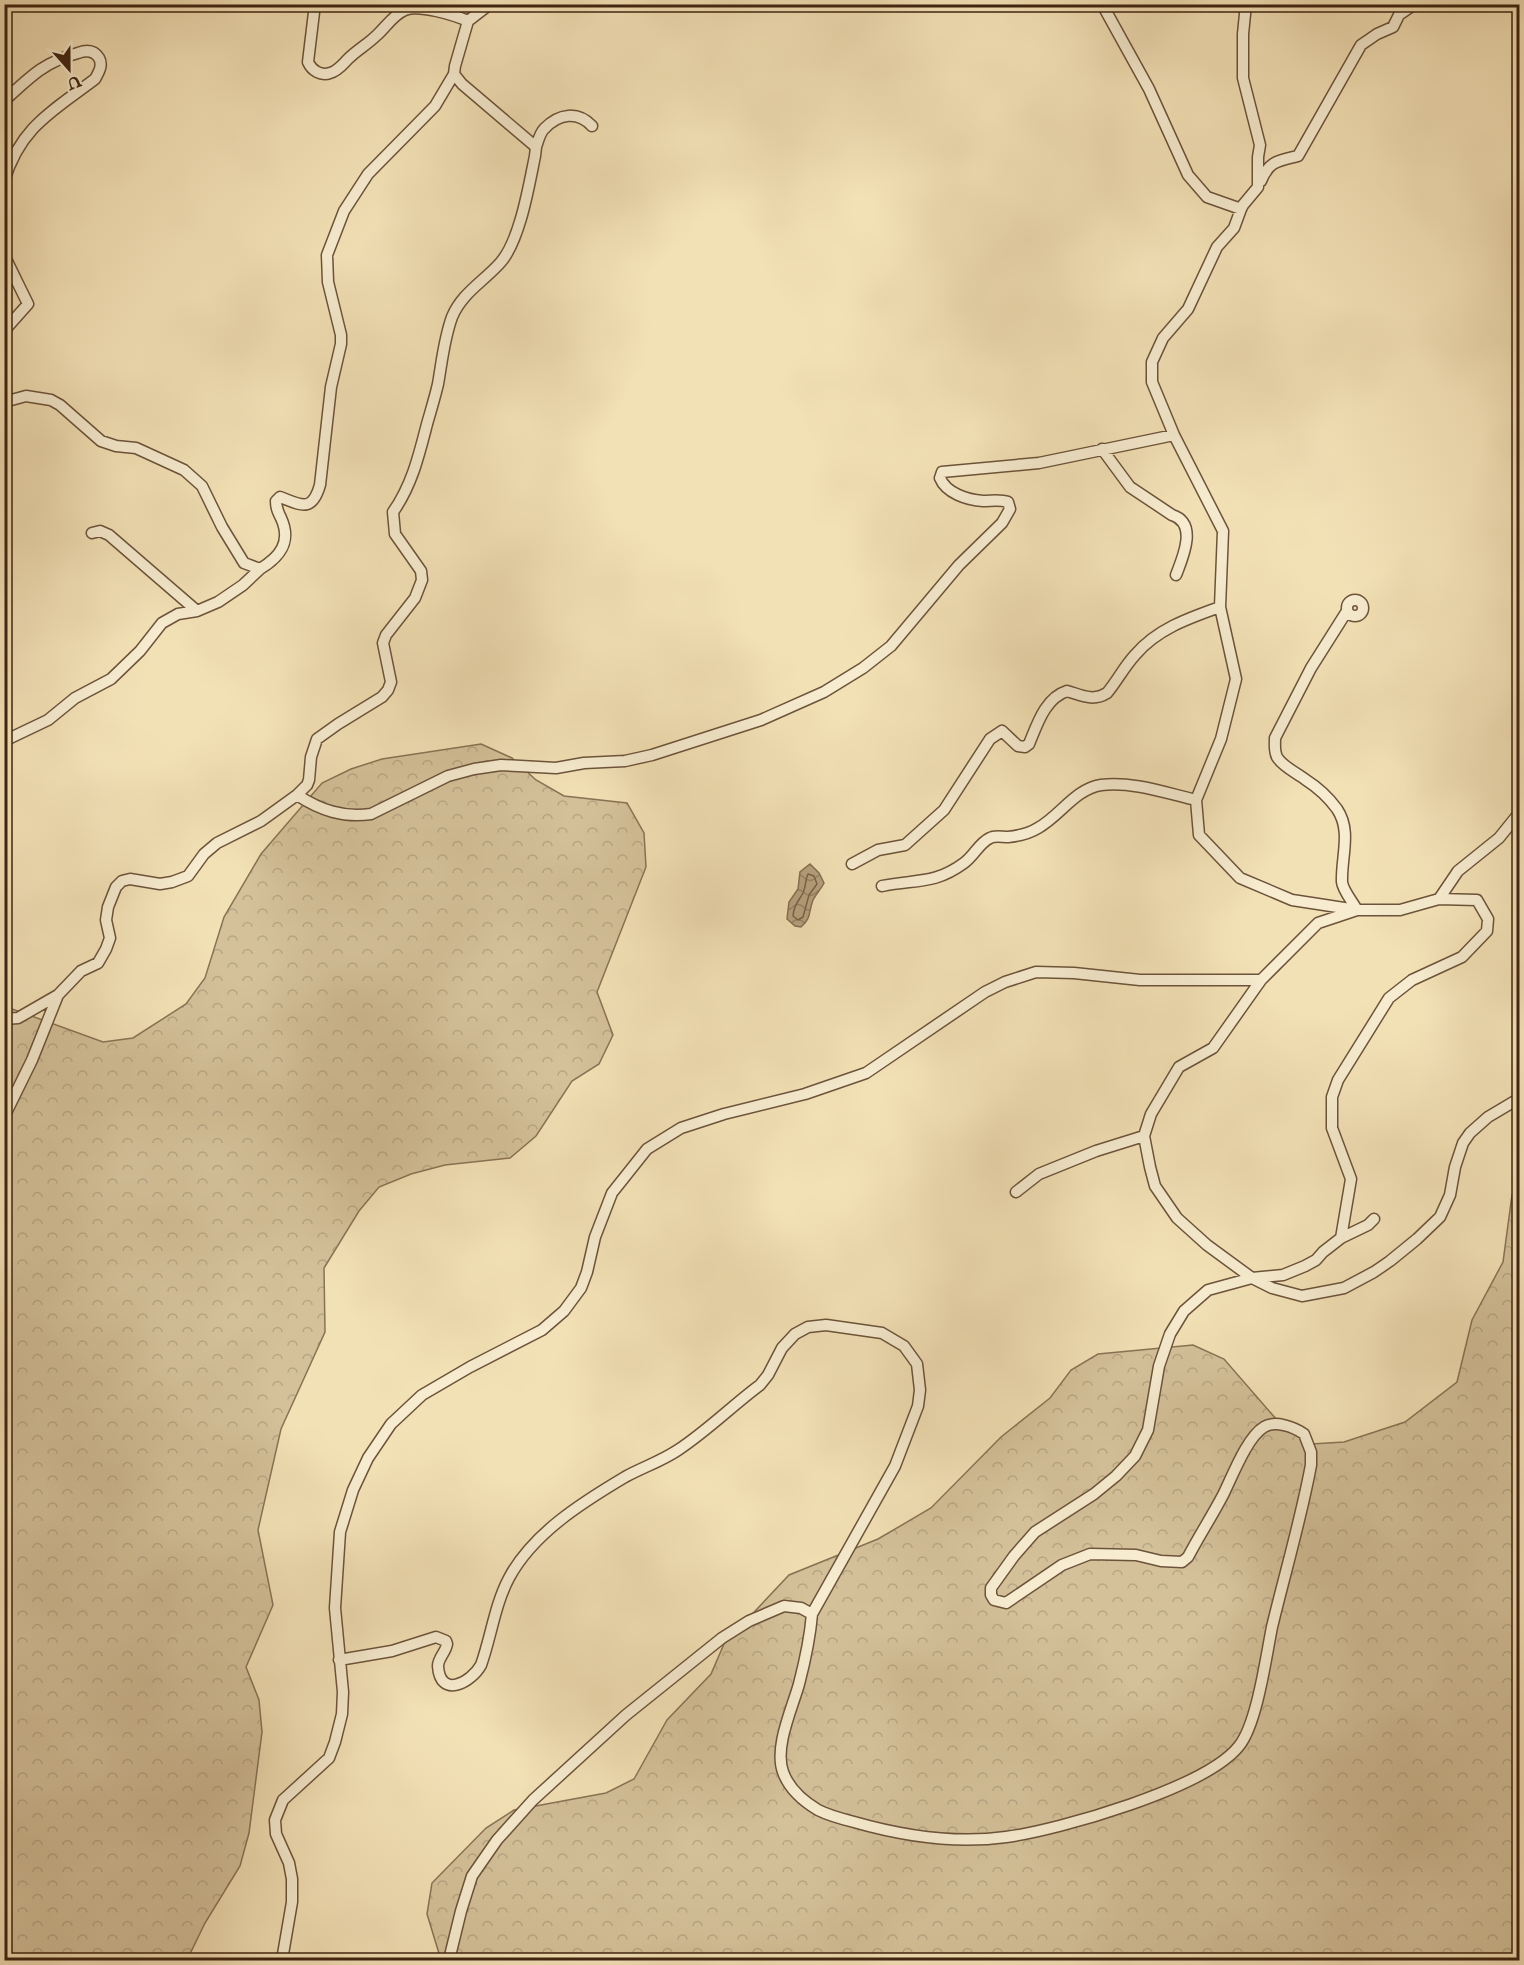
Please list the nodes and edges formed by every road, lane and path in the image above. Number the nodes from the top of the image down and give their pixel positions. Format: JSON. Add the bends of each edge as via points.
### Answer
{"nodes":[{"id":1,"x":315,"y":4,"type":"edge"},
{"id":2,"x":490,"y":4,"type":"edge"},
{"id":3,"x":1102,"y":4,"type":"edge"},
{"id":4,"x":1246,"y":4,"type":"edge"},
{"id":5,"x":1415,"y":4,"type":"edge"},
{"id":6,"x":468,"y":21,"type":"junction"},
{"id":7,"x":454,"y":74,"type":"junction"},
{"id":8,"x":4,"y":100,"type":"edge"},
{"id":9,"x":592,"y":126,"type":"dead end"},
{"id":10,"x":536,"y":147,"type":"junction"},
{"id":11,"x":4,"y":181,"type":"edge"},
{"id":12,"x":1258,"y":187,"type":"junction"},
{"id":13,"x":1241,"y":209,"type":"junction"},
{"id":14,"x":4,"y":255,"type":"edge"},
{"id":15,"x":4,"y":331,"type":"edge"},
{"id":16,"x":4,"y":402,"type":"edge"},
{"id":17,"x":1174,"y":435,"type":"junction"},
{"id":18,"x":1102,"y":449,"type":"junction"},
{"id":19,"x":92,"y":533,"type":"dead end"},
{"id":20,"x":260,"y":569,"type":"junction"},
{"id":21,"x":1176,"y":575,"type":"dead end"},
{"id":22,"x":1220,"y":607,"type":"junction"},
{"id":23,"x":197,"y":610,"type":"junction"},
{"id":24,"x":1347,"y":611,"type":"dead end"},
{"id":25,"x":4,"y":741,"type":"edge"},
{"id":26,"x":297,"y":795,"type":"junction"},
{"id":27,"x":1196,"y":800,"type":"junction"},
{"id":28,"x":1520,"y":812,"type":"edge"},
{"id":29,"x":852,"y":864,"type":"dead end"},
{"id":30,"x":882,"y":886,"type":"dead end"},
{"id":31,"x":1439,"y":899,"type":"junction"},
{"id":32,"x":1357,"y":910,"type":"junction"},
{"id":33,"x":1261,"y":980,"type":"junction"},
{"id":34,"x":58,"y":995,"type":"junction"},
{"id":35,"x":4,"y":1019,"type":"edge"},
{"id":36,"x":1520,"y":1098,"type":"edge"},
{"id":37,"x":4,"y":1117,"type":"edge"},
{"id":38,"x":1144,"y":1136,"type":"junction"},
{"id":39,"x":1016,"y":1192,"type":"dead end"},
{"id":40,"x":1374,"y":1219,"type":"dead end"},
{"id":41,"x":1341,"y":1238,"type":"junction"},
{"id":42,"x":1252,"y":1278,"type":"junction"},
{"id":43,"x":812,"y":1614,"type":"junction"},
{"id":44,"x":339,"y":1660,"type":"junction"},
{"id":45,"x":282,"y":1960,"type":"edge"},
{"id":46,"x":448,"y":1960,"type":"edge"}],
"edges":[{"from":1,"to":6,"type":"street","via":[[308,62],[319,73],[333,73],[405,10],[416,8]]},
{"from":2,"to":6,"type":"street"},
{"from":3,"to":13,"type":"street","via":[[1149,89],[1188,175],[1207,197]]},
{"from":4,"to":12,"type":"street","via":[[1243,78],[1260,145]]},
{"from":5,"to":12,"type":"street","via":[[1399,15],[1393,27],[1361,45],[1298,156],[1266,169]]},
{"from":6,"to":7,"type":"street"},
{"from":7,"to":10,"type":"street"},
{"from":7,"to":20,"type":"street","via":[[435,106],[368,174],[339,223],[327,255],[327,273],[341,345],[331,387],[318,494],[308,505],[300,506],[280,497],[276,501],[286,537],[279,556]]},
{"from":8,"to":11,"type":"street","via":[[56,59],[84,51],[98,55],[100,71],[95,79],[39,120],[23,140]]},
{"from":9,"to":10,"type":"street","via":[[576,115],[553,121],[543,130]]},
{"from":10,"to":26,"type":"street","via":[[522,215],[507,252],[466,294],[453,317],[416,467],[393,512],[395,534],[421,571],[422,580],[415,598],[383,643],[391,682],[382,697],[317,740],[309,780]]},
{"from":12,"to":13,"type":"street"},
{"from":13,"to":17,"type":"street","via":[[1234,228],[1217,247],[1188,309],[1163,338],[1152,362],[1152,382]]},
{"from":14,"to":15,"type":"street","via":[[28,304]]},
{"from":16,"to":20,"type":"street","via":[[26,396],[51,400],[101,441],[136,448],[184,470],[202,486],[244,563]]},
{"from":17,"to":18,"type":"street"},
{"from":17,"to":22,"type":"street","via":[[1223,531]]},
{"from":18,"to":21,"type":"street","via":[[1130,487],[1184,525],[1188,541]]},
{"from":18,"to":26,"type":"street","via":[[1039,463],[942,472],[944,486],[961,495],[1008,502],[1010,509],[1002,523],[959,565],[891,646],[824,692],[761,720],[625,761],[556,768],[501,765],[474,769],[448,776],[371,814],[340,815]]},
{"from":19,"to":23,"type":"street","via":[[109,535]]},
{"from":20,"to":23,"type":"street","via":[[230,595]]},
{"from":22,"to":27,"type":"street","via":[[1236,679],[1221,739]]},
{"from":22,"to":29,"type":"street","via":[[1177,623],[1144,646],[1101,697],[1067,691],[1057,696],[1044,710],[1025,747],[1018,746],[1002,731],[996,734],[944,810],[905,845],[878,850]]},
{"from":23,"to":25,"type":"street","via":[[162,623],[111,679],[75,698],[38,726]]},
{"from":24,"to":32,"type":"street","via":[[1311,668],[1274,747],[1283,764],[1310,782],[1339,812],[1345,838],[1342,884]]},
{"from":26,"to":34,"type":"street","via":[[261,821],[217,843],[188,876],[160,884],[122,881],[108,907],[110,938],[106,949],[98,963],[81,971]]},
{"from":27,"to":30,"type":"street","via":[[1136,787],[1099,785],[1070,801],[1035,830],[1017,836],[993,836],[968,861],[937,879]]},
{"from":27,"to":32,"type":"street","via":[[1199,835],[1240,878],[1292,900]]},
{"from":28,"to":31,"type":"street","via":[[1499,838],[1458,871]]},
{"from":31,"to":32,"type":"street","via":[[1400,910]]},
{"from":31,"to":41,"type":"street","via":[[1478,900],[1488,919],[1487,931],[1462,957],[1412,980],[1389,998],[1338,1080],[1332,1097],[1332,1128],[1350,1179]]},
{"from":32,"to":33,"type":"street","via":[[1318,923]]},
{"from":33,"to":38,"type":"street","via":[[1213,1048],[1179,1067],[1151,1114]]},
{"from":33,"to":44,"type":"street","via":[[1140,980],[1036,972],[985,992],[866,1073],[681,1128],[647,1149],[612,1192],[581,1288],[564,1311],[542,1330],[422,1395],[391,1424],[368,1458],[340,1532],[335,1608]]},
{"from":34,"to":35,"type":"street","via":[[18,1018]]},
{"from":34,"to":37,"type":"street"},
{"from":36,"to":42,"type":"street","via":[[1496,1111],[1470,1133],[1458,1153],[1450,1195],[1440,1217],[1374,1272],[1344,1288],[1302,1296]]},
{"from":38,"to":39,"type":"street","via":[[1095,1150],[1039,1174]]},
{"from":38,"to":42,"type":"street","via":[[1155,1186],[1177,1218]]},
{"from":40,"to":41,"type":"street"},
{"from":41,"to":42,"type":"street","via":[[1305,1266],[1283,1275]]},
{"from":42,"to":43,"type":"street","via":[[1208,1290],[1184,1311],[1158,1366],[1148,1430],[1135,1456],[1094,1494],[1035,1532],[990,1592],[997,1602],[1010,1601],[1062,1565],[1090,1554],[1182,1562],[1257,1433],[1266,1426],[1278,1425],[1304,1434],[1311,1452],[1310,1471],[1259,1691],[1239,1748],[1177,1787],[1086,1818],[1006,1838],[920,1837],[829,1815],[791,1788],[780,1756]]},
{"from":43,"to":44,"type":"street","via":[[895,1466],[918,1406],[916,1364],[904,1346],[882,1333],[826,1325],[808,1327],[795,1334],[760,1385],[681,1449],[627,1476],[561,1521],[519,1561],[508,1578],[482,1665],[468,1680],[450,1685],[442,1678],[439,1661],[447,1644],[436,1637],[392,1651]]},
{"from":43,"to":46,"type":"street","via":[[784,1606],[722,1638],[626,1715],[533,1800],[497,1840],[472,1876]]},
{"from":44,"to":45,"type":"street","via":[[342,1714],[332,1751],[283,1800],[275,1820],[292,1879]]}]}
